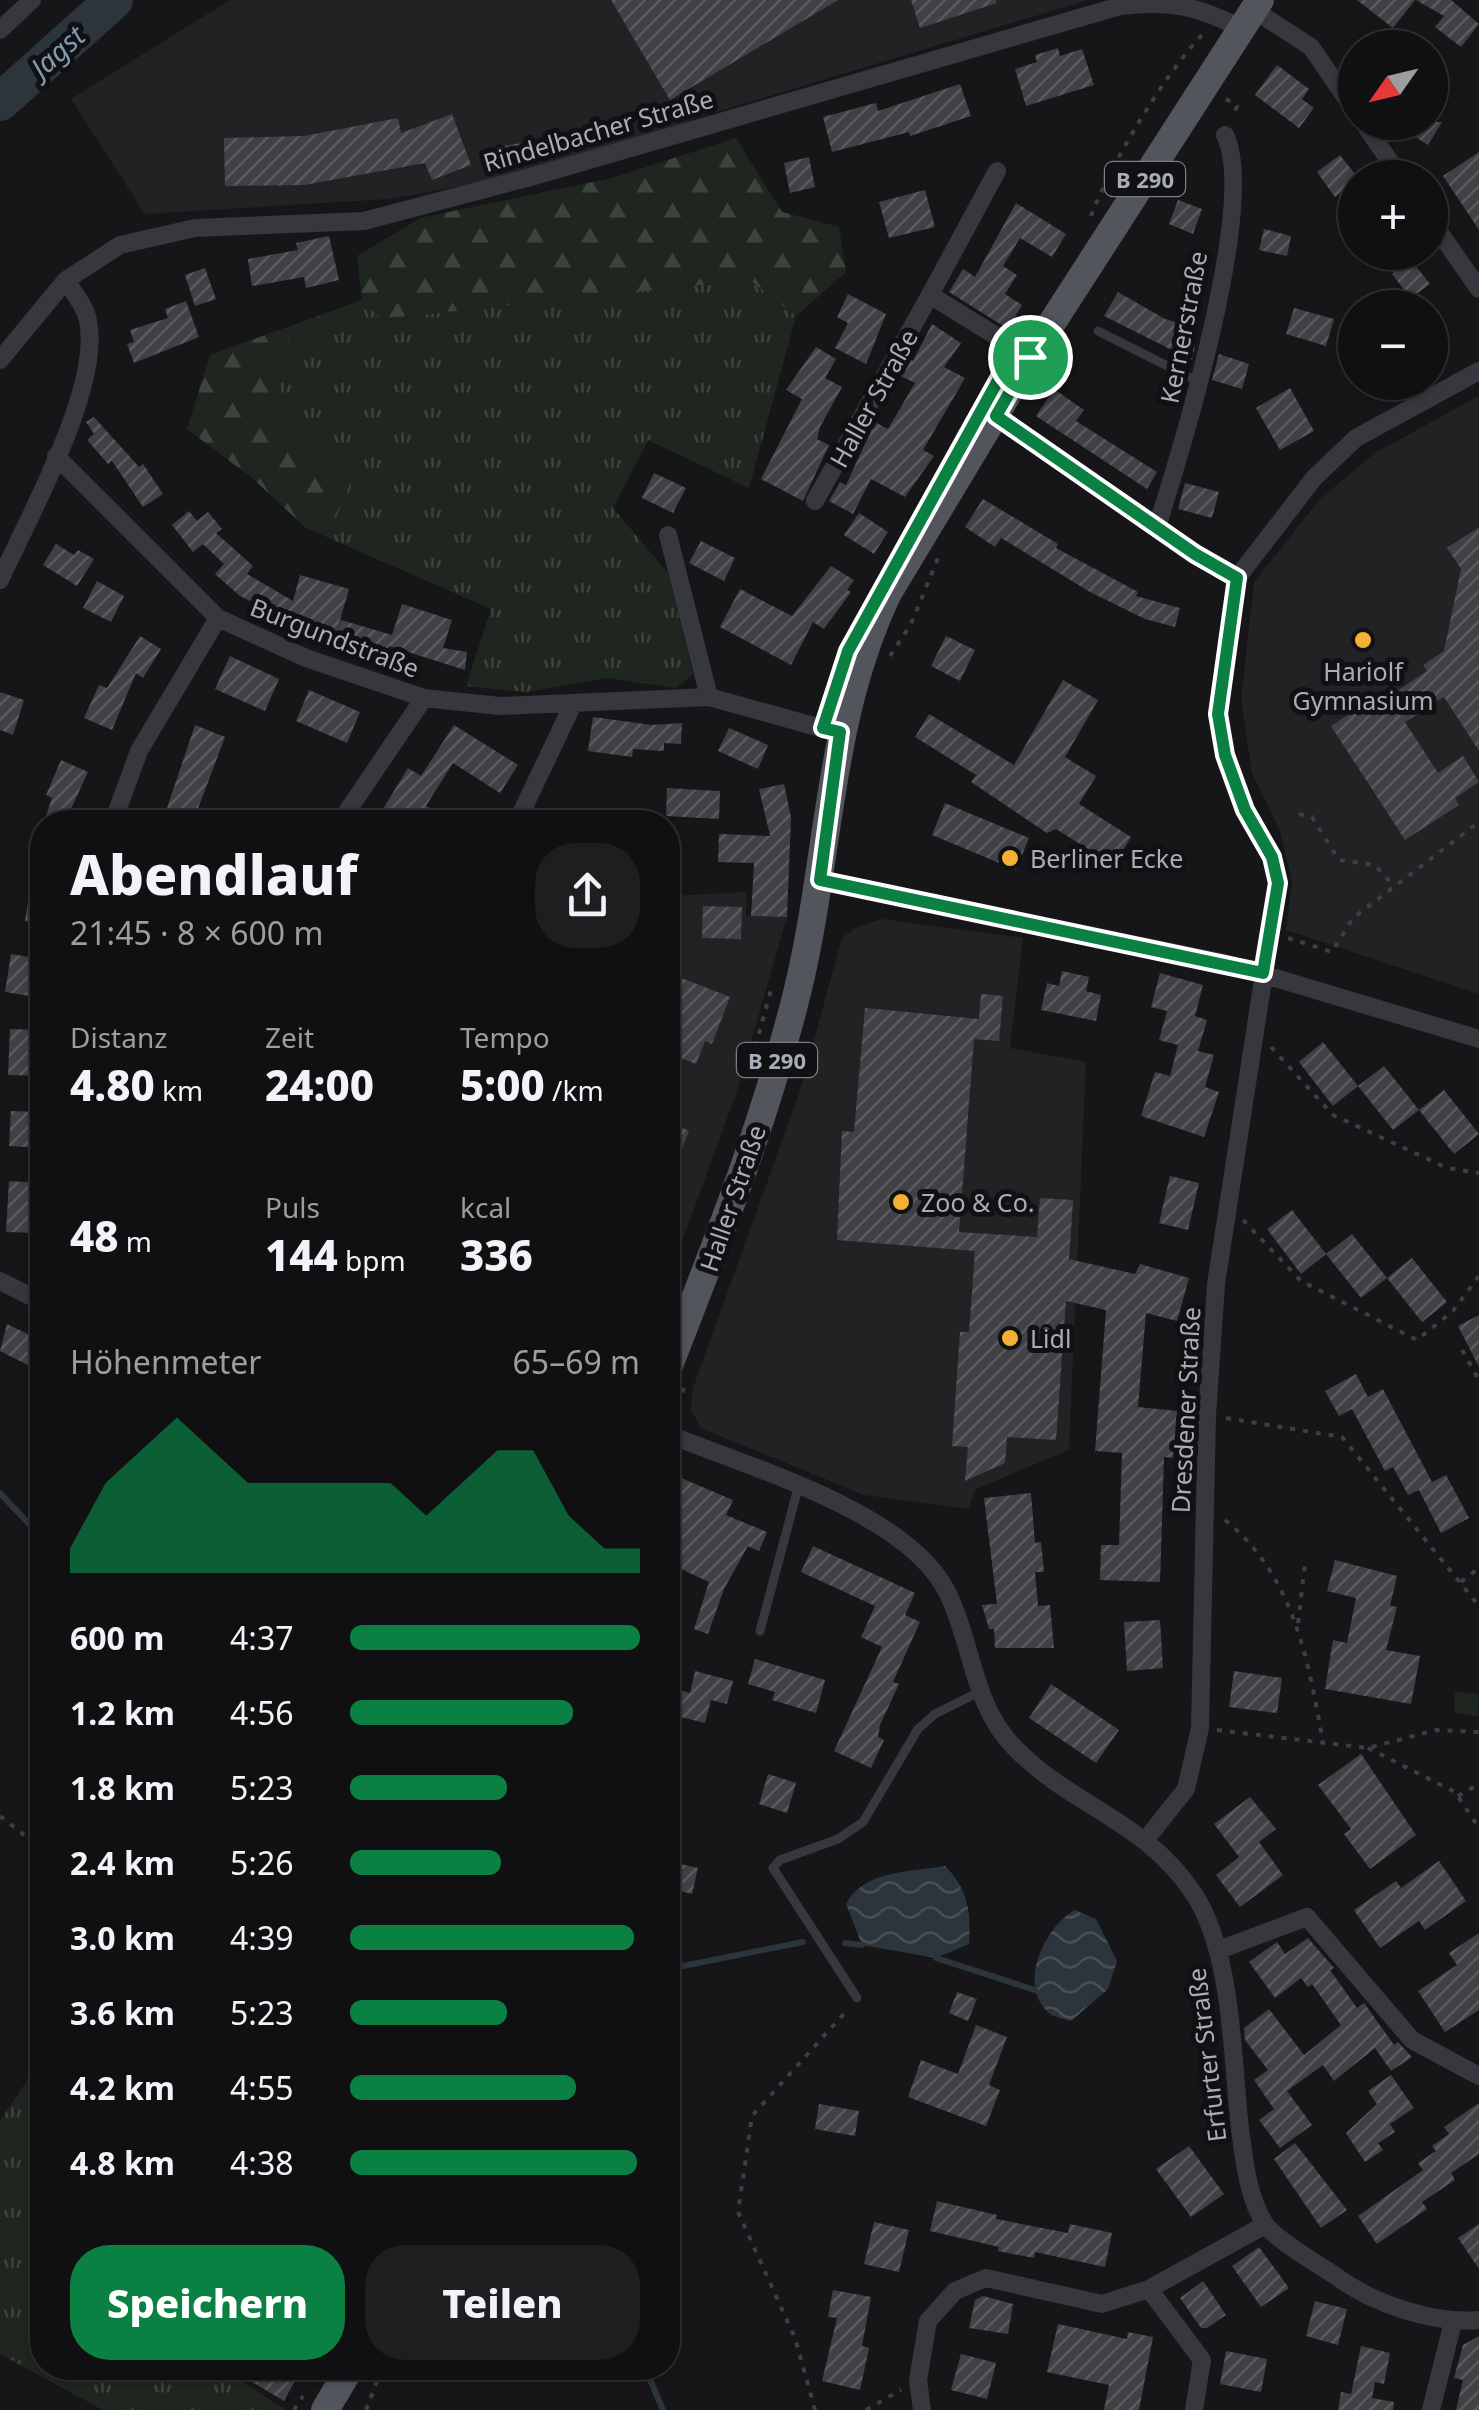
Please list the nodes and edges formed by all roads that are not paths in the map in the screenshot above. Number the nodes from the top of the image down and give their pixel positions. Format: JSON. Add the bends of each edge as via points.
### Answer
{"nodes":[{"id":1,"x":32,"y":0,"type":"edge"},
{"id":2,"x":1244,"y":14,"type":"edge"},
{"id":3,"x":0,"y":30,"type":"edge"},
{"id":4,"x":1338,"y":86,"type":"edge"},
{"id":5,"x":1225,"y":135,"type":"dead end"},
{"id":6,"x":997,"y":170,"type":"dead end"},
{"id":7,"x":1448,"y":245,"type":"edge"},
{"id":8,"x":66,"y":280,"type":"junction"},
{"id":9,"x":1479,"y":289,"type":"edge"},
{"id":10,"x":930,"y":295,"type":"junction"},
{"id":11,"x":1098,"y":331,"type":"dead end"},
{"id":12,"x":1030,"y":357,"type":"junction"},
{"id":13,"x":0,"y":360,"type":"edge"},
{"id":14,"x":1479,"y":371,"type":"edge"},
{"id":15,"x":1202,"y":384,"type":"junction"},
{"id":16,"x":996,"y":416,"type":"junction"},
{"id":17,"x":56,"y":456,"type":"junction"},
{"id":18,"x":815,"y":501,"type":"dead end"},
{"id":19,"x":1158,"y":527,"type":"junction"},
{"id":20,"x":668,"y":535,"type":"dead end"},
{"id":21,"x":1237,"y":578,"type":"junction"},
{"id":22,"x":0,"y":580,"type":"edge"},
{"id":23,"x":218,"y":618,"type":"junction"},
{"id":24,"x":709,"y":697,"type":"junction"},
{"id":25,"x":424,"y":698,"type":"junction"},
{"id":26,"x":572,"y":704,"type":"junction"},
{"id":27,"x":840,"y":732,"type":"junction"},
{"id":28,"x":117,"y":810,"type":"edge"},
{"id":29,"x":348,"y":810,"type":"edge"},
{"id":30,"x":522,"y":810,"type":"edge"},
{"id":31,"x":820,"y":880,"type":"junction"},
{"id":32,"x":1263,"y":973,"type":"junction"},
{"id":33,"x":1479,"y":1038,"type":"edge"},
{"id":34,"x":0,"y":1281,"type":"edge"},
{"id":35,"x":30,"y":1296,"type":"edge"},
{"id":36,"x":680,"y":1365,"type":"edge"},
{"id":37,"x":680,"y":1439,"type":"edge"},
{"id":38,"x":798,"y":1488,"type":"junction"},
{"id":39,"x":760,"y":1630,"type":"dead end"},
{"id":40,"x":979,"y":1692,"type":"junction"},
{"id":41,"x":1147,"y":1838,"type":"junction"},
{"id":42,"x":1219,"y":1950,"type":"junction"},
{"id":43,"x":858,"y":1998,"type":"road end"},
{"id":44,"x":1479,"y":2076,"type":"edge"},
{"id":45,"x":1265,"y":2225,"type":"junction"},
{"id":46,"x":1149,"y":2289,"type":"junction"},
{"id":47,"x":1479,"y":2320,"type":"edge"},
{"id":48,"x":1452,"y":2322,"type":"junction"},
{"id":49,"x":343,"y":2380,"type":"edge"},
{"id":50,"x":325,"y":2410,"type":"edge"},
{"id":51,"x":922,"y":2410,"type":"edge"},
{"id":52,"x":1194,"y":2410,"type":"edge"},
{"id":53,"x":1431,"y":2410,"type":"edge"}],
"edges":[{"from":1,"to":3,"type":"street"},
{"from":2,"to":4,"type":"street","name":"Rindelbacher Straße","via":[[1311,47]]},
{"from":2,"to":8,"type":"street","name":"Rindelbacher Straße","via":[[1174,1],[1120,6],[364,221],[196,228],[120,245]]},
{"from":2,"to":12,"type":"main road","name":"Haller Straße","number":"B 290"},
{"from":5,"to":15,"type":"street","name":"Kernerstraße","via":[[1234,164]]},
{"from":6,"to":10,"type":"street","name":"Haller Straße"},
{"from":7,"to":9,"type":"street"},
{"from":8,"to":13,"type":"street","name":"Rindelbacher Straße"},
{"from":8,"to":17,"type":"street","via":[[88,320],[87,368]]},
{"from":10,"to":12,"type":"street"},
{"from":10,"to":18,"type":"street","name":"Haller Straße"},
{"from":11,"to":15,"type":"lane"},
{"from":12,"to":16,"type":"main road","name":"Haller Straße","number":"B 290"},
{"from":14,"to":21,"type":"street","via":[[1356,438],[1314,478]]},
{"from":15,"to":19,"type":"street","name":"Kernerstraße"},
{"from":16,"to":19,"type":"street"},
{"from":16,"to":27,"type":"main road","name":"Haller Straße","number":"B 290","via":[[888,593],[864,647]]},
{"from":17,"to":22,"type":"street"},
{"from":17,"to":23,"type":"street","name":"Burgundstraße"},
{"from":19,"to":21,"type":"street"},
{"from":20,"to":24,"type":"street"},
{"from":21,"to":32,"type":"street","name":"Dresdener Straße","via":[[1218,714],[1225,755],[1278,883]]},
{"from":23,"to":25,"type":"street","name":"Burgundstraße","via":[[306,658]]},
{"from":23,"to":28,"type":"street","via":[[139,752]]},
{"from":24,"to":26,"type":"street","name":"Burgundstraße"},
{"from":24,"to":27,"type":"street","name":"Burgundstraße"},
{"from":25,"to":26,"type":"street","name":"Burgundstraße"},
{"from":25,"to":29,"type":"street"},
{"from":26,"to":30,"type":"street"},
{"from":27,"to":31,"type":"main road","name":"Haller Straße","number":"B 290"},
{"from":31,"to":32,"type":"street"},
{"from":31,"to":36,"type":"main road","name":"Haller Straße","number":"B 290","via":[[797,993]]},
{"from":32,"to":33,"type":"street"},
{"from":32,"to":41,"type":"street","name":"Dresdener Straße","via":[[1226,1212],[1206,1416],[1200,1728],[1186,1789]]},
{"from":34,"to":35,"type":"street"},
{"from":37,"to":38,"type":"street","name":"Erfurter Straße"},
{"from":38,"to":39,"type":"lane"},
{"from":38,"to":40,"type":"street","name":"Erfurter Straße","via":[[874,1520],[919,1552],[950,1597]]},
{"from":40,"to":41,"type":"street","name":"Erfurter Straße","via":[[1004,1737],[1038,1772]]},
{"from":40,"to":43,"type":"lane","via":[[918,1729],[863,1822],[773,1868]]},
{"from":41,"to":42,"type":"street","name":"Erfurter Straße","via":[[1195,1895]]},
{"from":42,"to":44,"type":"street","via":[[1308,1917],[1412,2040]]},
{"from":42,"to":45,"type":"street","name":"Erfurter Straße","via":[[1245,2167]]},
{"from":45,"to":46,"type":"street"},
{"from":45,"to":48,"type":"street","via":[[1359,2293]]},
{"from":46,"to":51,"type":"street","via":[[1102,2304],[986,2278],[955,2291],[928,2321],[918,2380]]},
{"from":46,"to":52,"type":"street","via":[[1202,2360]]},
{"from":47,"to":48,"type":"street"},
{"from":48,"to":53,"type":"street"},
{"from":49,"to":50,"type":"main road"}]}
